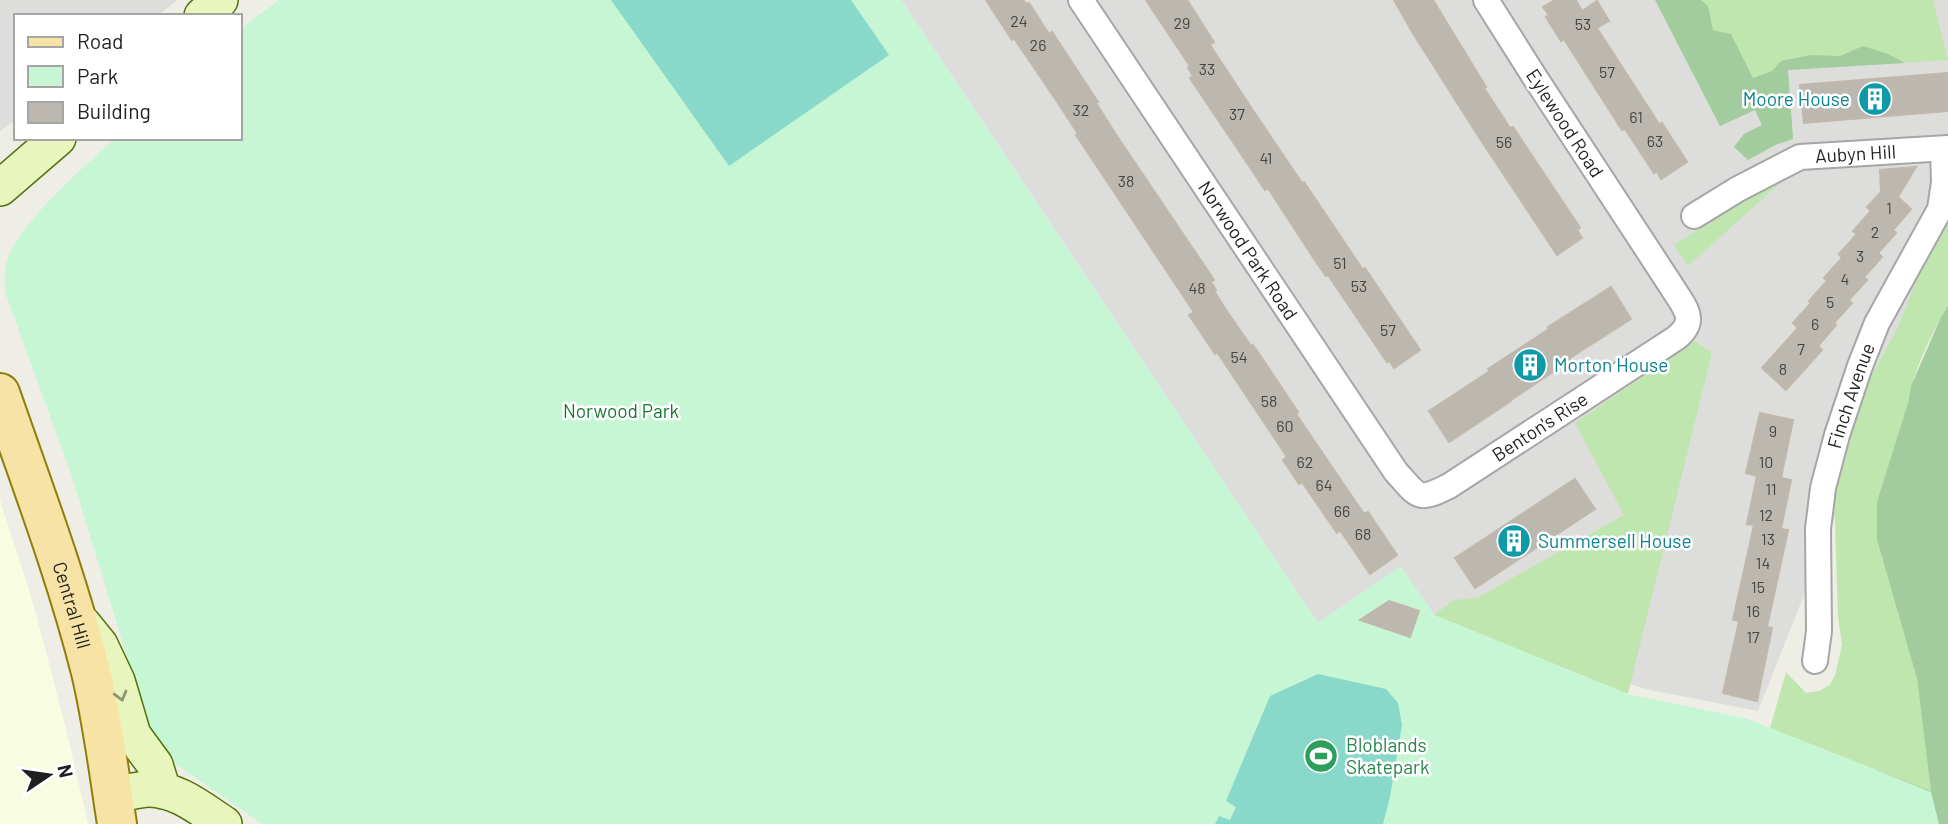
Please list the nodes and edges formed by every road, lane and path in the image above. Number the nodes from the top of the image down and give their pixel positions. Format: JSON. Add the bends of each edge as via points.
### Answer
{"nodes":[{"id":1,"x":220,"y":0,"type":"edge"},
{"id":2,"x":1081,"y":0,"type":"edge"},
{"id":3,"x":1486,"y":0,"type":"edge"},
{"id":4,"x":204,"y":14,"type":"edge"},
{"id":5,"x":56,"y":140,"type":"edge"},
{"id":6,"x":1945,"y":148,"type":"edge"},
{"id":7,"x":0,"y":188,"type":"edge"},
{"id":8,"x":1694,"y":216,"type":"dead end"},
{"id":9,"x":1689,"y":324,"type":"joint"},
{"id":10,"x":0,"y":393,"type":"edge"},
{"id":11,"x":1421,"y":496,"type":"joint"},
{"id":12,"x":76,"y":617,"type":"junction"},
{"id":13,"x":1815,"y":661,"type":"dead end"},
{"id":14,"x":163,"y":791,"type":"junction"},
{"id":15,"x":115,"y":810,"type":"edge"},
{"id":16,"x":224,"y":824,"type":"edge"}],
"edges":[{"from":1,"to":4,"type":"street"},
{"from":2,"to":11,"type":"street","name":"Norwood Park Road","via":[[1396,472]]},
{"from":3,"to":9,"type":"street","name":"Eylewood Road","via":[[1645,244],[1687,313]]},
{"from":5,"to":7,"type":"street"},
{"from":6,"to":8,"type":"street","name":"Aubyn Hill","via":[[1800,157]]},
{"from":6,"to":13,"type":"street","name":"Finch Avenue","via":[[1940,209],[1873,334],[1823,488]]},
{"from":9,"to":11,"type":"street","name":"Benton's Rise","via":[[1676,338],[1449,486]]},
{"from":10,"to":12,"type":"main road","name":"Central Hill"},
{"from":12,"to":14,"type":"street","one_way":true,"via":[[100,645],[117,681],[133,735],[155,765]]},
{"from":12,"to":15,"type":"main road","name":"Central Hill","via":[[101,716]]},
{"from":14,"to":15,"type":"street","via":[[148,789]]},
{"from":14,"to":16,"type":"street"}]}
